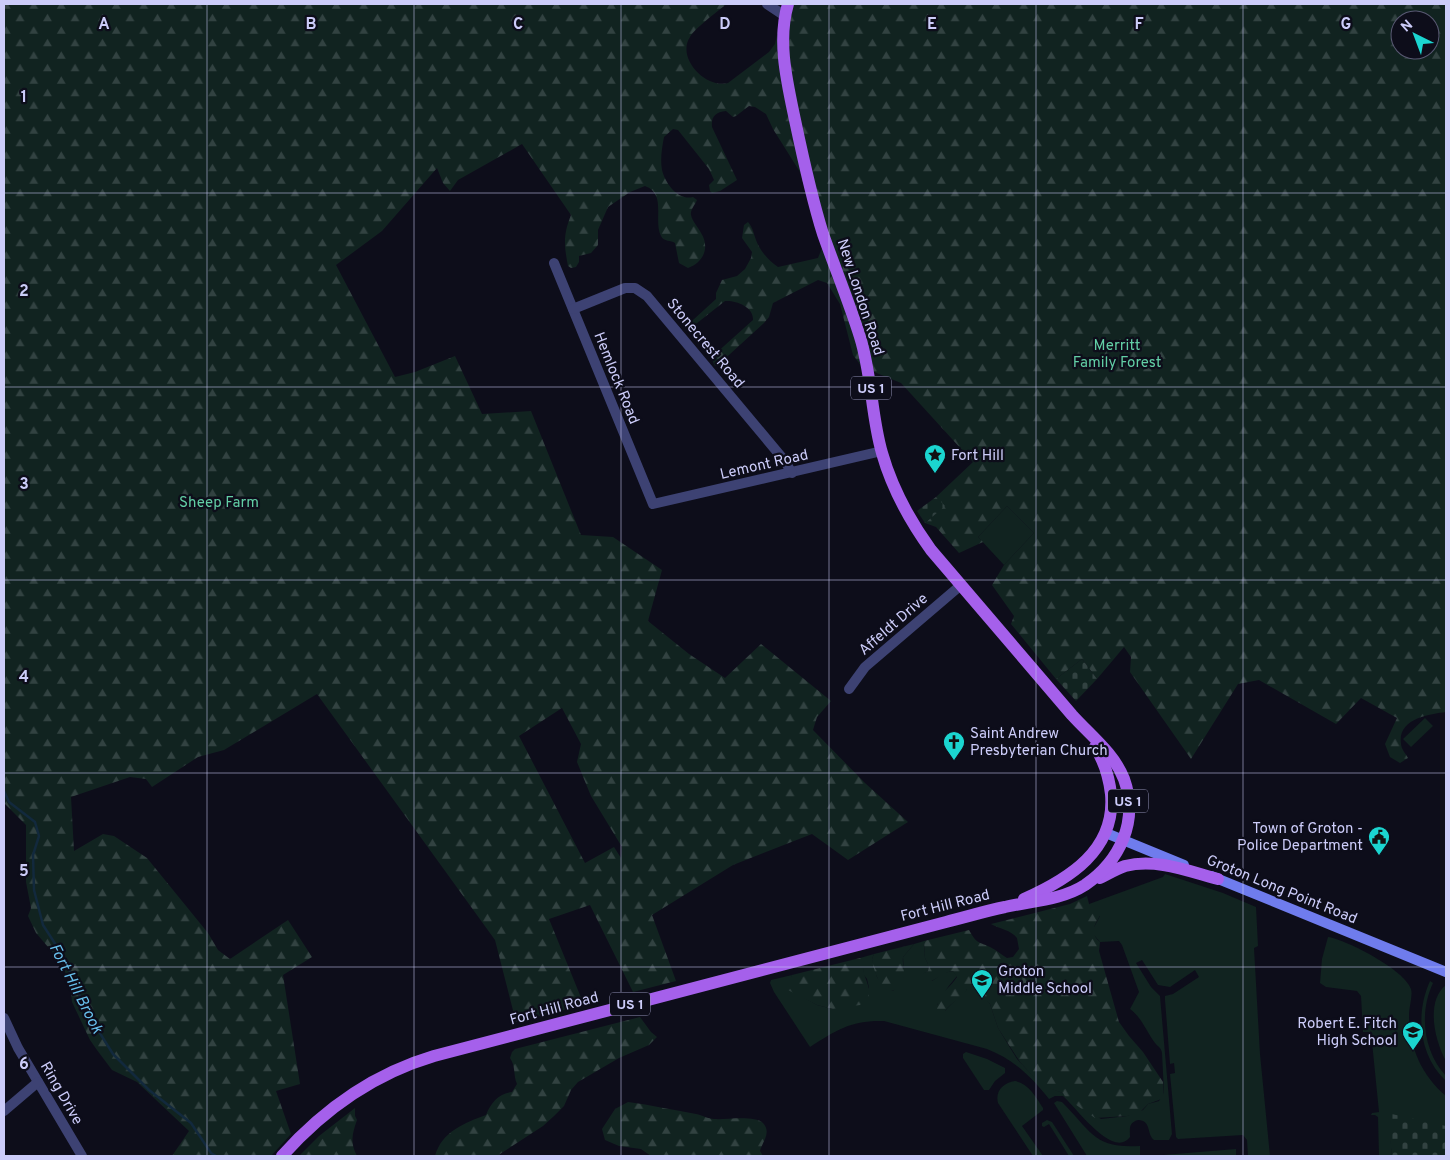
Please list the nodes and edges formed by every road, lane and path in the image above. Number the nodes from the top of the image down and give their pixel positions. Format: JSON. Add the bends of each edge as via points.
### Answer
{"nodes":[{"id":1,"x":767,"y":4,"type":"edge"},
{"id":2,"x":786,"y":10,"type":"edge"},
{"id":3,"x":554,"y":263,"type":"dead end"},
{"id":4,"x":573,"y":309,"type":"junction"},
{"id":5,"x":882,"y":451,"type":"junction"},
{"id":6,"x":792,"y":473,"type":"junction"},
{"id":7,"x":652,"y":504,"type":"joint"},
{"id":8,"x":961,"y":585,"type":"junction"},
{"id":9,"x":849,"y":689,"type":"dead end"},
{"id":10,"x":1076,"y":719,"type":"junction"},
{"id":11,"x":1106,"y":833,"type":"junction"},
{"id":12,"x":1123,"y":840,"type":"junction"},
{"id":13,"x":1218,"y":878,"type":"junction"},
{"id":14,"x":1084,"y":885,"type":"junction"},
{"id":15,"x":1005,"y":907,"type":"junction"},
{"id":16,"x":1446,"y":972,"type":"edge"},
{"id":17,"x":4,"y":1018,"type":"edge"},
{"id":18,"x":38,"y":1082,"type":"junction"},
{"id":19,"x":4,"y":1111,"type":"edge"},
{"id":20,"x":82,"y":1156,"type":"edge"},
{"id":21,"x":282,"y":1156,"type":"edge"}],
"edges":[{"from":1,"to":2,"type":"street"},
{"from":2,"to":5,"type":"main road","name":"New London Road","number":"US 1","via":[[784,58],[802,152],[823,234],[861,339]]},
{"from":3,"to":4,"type":"street","name":"Hemlock Road"},
{"from":4,"to":6,"type":"street","name":"Stonecrest Road","via":[[625,288],[635,288],[647,296]]},
{"from":4,"to":7,"type":"street","name":"Hemlock Road"},
{"from":5,"to":6,"type":"street","name":"Lemont Road"},
{"from":5,"to":8,"type":"main road","name":"New London Road","number":"US 1","via":[[891,478],[918,531]]},
{"from":6,"to":7,"type":"street","name":"Lemont Road"},
{"from":8,"to":9,"type":"street","name":"Affeldt Drive","via":[[865,668]]},
{"from":8,"to":10,"type":"main road","name":"New London Road","number":"US 1"},
{"from":10,"to":11,"type":"main road","name":"Fort Hill Road","number":"US 1","via":[[1098,752],[1108,779],[1111,817]]},
{"from":10,"to":12,"type":"main road","name":"Fort Hill Road","number":"US 1","via":[[1110,756],[1124,780],[1129,814]]},
{"from":11,"to":12,"type":"main road","name":"Groton Long Point Road"},
{"from":11,"to":15,"type":"main road","name":"Fort Hill Road","number":"US 1","via":[[1090,856],[1062,880]]},
{"from":12,"to":13,"type":"main road","name":"Groton Long Point Road"},
{"from":12,"to":14,"type":"main road","name":"Fort Hill Road","number":"US 1","via":[[1108,864]]},
{"from":13,"to":14,"type":"main road","via":[[1161,864],[1140,864],[1120,868]]},
{"from":13,"to":16,"type":"main road","name":"Groton Long Point Road"},
{"from":14,"to":15,"type":"main road","name":"Fort Hill Road","number":"US 1","via":[[1042,900]]},
{"from":15,"to":21,"type":"main road","name":"Fort Hill Road","number":"US 1","via":[[410,1064],[372,1080],[340,1102]]},
{"from":17,"to":18,"type":"street","name":"Ring Drive"},
{"from":18,"to":19,"type":"street"},
{"from":18,"to":20,"type":"street","name":"Ring Drive"}]}
